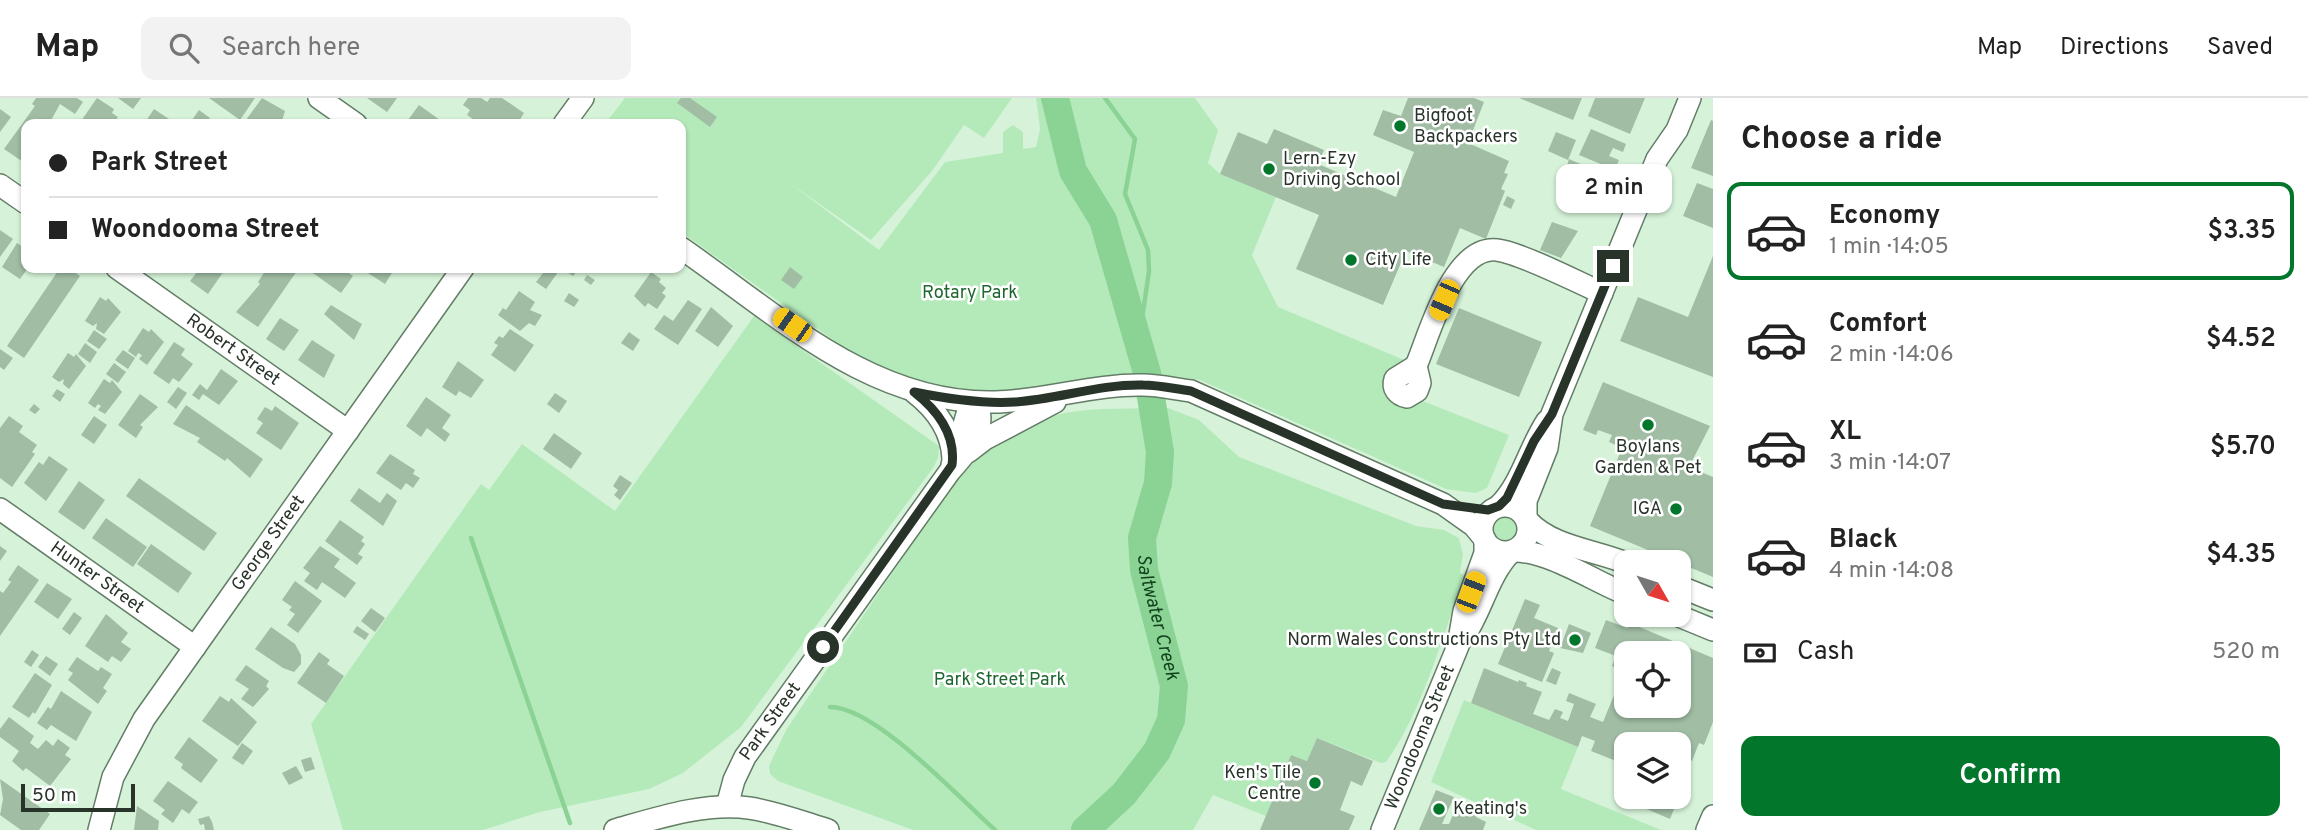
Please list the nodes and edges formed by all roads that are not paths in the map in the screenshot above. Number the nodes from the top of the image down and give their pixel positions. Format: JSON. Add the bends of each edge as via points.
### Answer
{"nodes":[{"id":1,"x":319,"y":98,"type":"edge"},
{"id":2,"x":583,"y":98,"type":"edge"},
{"id":3,"x":1675,"y":98,"type":"edge"},
{"id":4,"x":1690,"y":98,"type":"edge"},
{"id":5,"x":349,"y":119,"type":"edge"},
{"id":6,"x":568,"y":119,"type":"edge"},
{"id":7,"x":1660,"y":151,"type":"junction"},
{"id":8,"x":0,"y":185,"type":"edge"},
{"id":9,"x":21,"y":200,"type":"edge"},
{"id":10,"x":686,"y":251,"type":"edge"},
{"id":11,"x":124,"y":273,"type":"edge"},
{"id":12,"x":459,"y":273,"type":"edge"},
{"id":13,"x":1602,"y":292,"type":"junction"},
{"id":14,"x":1416,"y":366,"type":"dead end"},
{"id":15,"x":914,"y":392,"type":"junction"},
{"id":16,"x":1073,"y":393,"type":"junction"},
{"id":17,"x":976,"y":402,"type":"junction"},
{"id":18,"x":1552,"y":414,"type":"junction"},
{"id":19,"x":348,"y":430,"type":"junction"},
{"id":20,"x":956,"y":463,"type":"junction"},
{"id":21,"x":1443,"y":504,"type":"junction"},
{"id":22,"x":1497,"y":507,"type":"junction"},
{"id":23,"x":0,"y":509,"type":"edge"},
{"id":24,"x":1527,"y":520,"type":"junction"},
{"id":25,"x":1484,"y":538,"type":"junction"},
{"id":26,"x":1513,"y":551,"type":"junction"},
{"id":27,"x":1614,"y":560,"type":"edge"},
{"id":28,"x":1614,"y":589,"type":"edge"},
{"id":29,"x":1691,"y":591,"type":"edge"},
{"id":30,"x":1713,"y":600,"type":"edge"},
{"id":31,"x":1691,"y":621,"type":"edge"},
{"id":32,"x":1713,"y":630,"type":"edge"},
{"id":33,"x":1458,"y":646,"type":"junction"},
{"id":34,"x":195,"y":647,"type":"junction"},
{"id":35,"x":727,"y":807,"type":"junction"},
{"id":36,"x":1713,"y":816,"type":"edge"},
{"id":37,"x":99,"y":830,"type":"edge"},
{"id":38,"x":615,"y":830,"type":"edge"},
{"id":39,"x":828,"y":830,"type":"edge"},
{"id":40,"x":1382,"y":830,"type":"edge"},
{"id":41,"x":1707,"y":830,"type":"edge"}],
"edges":[{"from":1,"to":5,"type":"street"},
{"from":2,"to":6,"type":"street"},
{"from":3,"to":7,"type":"street","via":[[1664,124]]},
{"from":4,"to":7,"type":"street","via":[[1677,130]]},
{"from":7,"to":13,"type":"street"},
{"from":8,"to":9,"type":"street"},
{"from":10,"to":15,"type":"street","via":[[834,355]]},
{"from":11,"to":19,"type":"street","name":"Robert Street"},
{"from":12,"to":19,"type":"street","name":"George Street"},
{"from":13,"to":14,"type":"street","via":[[1505,252],[1478,252],[1456,274]]},
{"from":13,"to":18,"type":"street"},
{"from":15,"to":17,"type":"street"},
{"from":15,"to":20,"type":"street","via":[[942,420]]},
{"from":16,"to":17,"type":"street","via":[[1014,402]]},
{"from":16,"to":20,"type":"street","name":"Park Street","via":[[985,439]]},
{"from":16,"to":21,"type":"street","via":[[1143,385],[1191,391]]},
{"from":17,"to":20,"type":"street","name":"Park Street","via":[[968,411]]},
{"from":18,"to":22,"type":"street","via":[[1534,441],[1511,493]]},
{"from":18,"to":24,"type":"street","via":[[1546,448],[1526,501]]},
{"from":19,"to":34,"type":"street","name":"George Street"},
{"from":20,"to":35,"type":"street","name":"Park Street","via":[[744,757]]},
{"from":21,"to":22,"type":"street","via":[[1481,510]]},
{"from":21,"to":25,"type":"street"},
{"from":22,"to":24,"type":"street","via":[[1517,509]]},
{"from":22,"to":25,"type":"street","via":[[1483,523]]},
{"from":23,"to":34,"type":"street","name":"Hunter Street"},
{"from":24,"to":26,"type":"street","via":[[1525,542]]},
{"from":24,"to":27,"type":"street","via":[[1551,537]]},
{"from":25,"to":26,"type":"street","via":[[1493,549]]},
{"from":25,"to":33,"type":"street","name":"Woondooma Street","via":[[1483,560],[1464,611]]},
{"from":26,"to":28,"type":"street","via":[[1553,561]]},
{"from":26,"to":33,"type":"street","name":"Woondooma Street","via":[[1498,567],[1478,617]]},
{"from":29,"to":30,"type":"street"},
{"from":31,"to":32,"type":"street"},
{"from":33,"to":40,"type":"street","name":"Woondooma Street"},
{"from":34,"to":37,"type":"street","name":"George Street","via":[[126,749]]},
{"from":35,"to":38,"type":"street"},
{"from":35,"to":39,"type":"street","via":[[769,811]]},
{"from":36,"to":41,"type":"street"}]}
